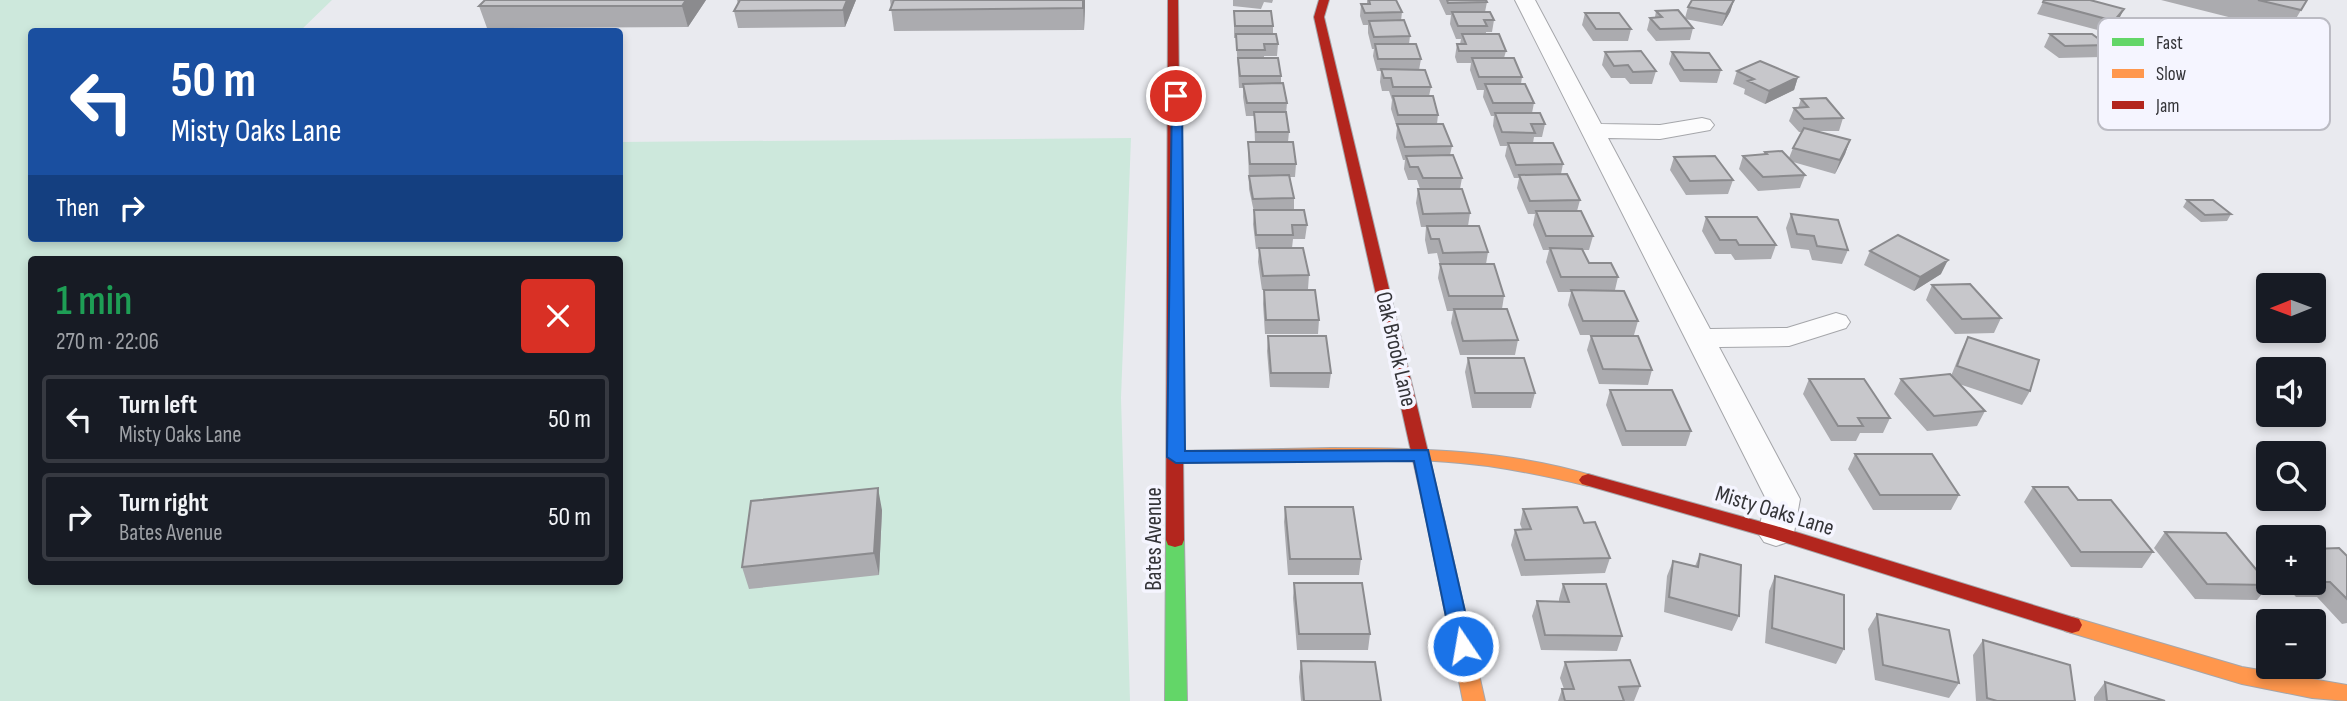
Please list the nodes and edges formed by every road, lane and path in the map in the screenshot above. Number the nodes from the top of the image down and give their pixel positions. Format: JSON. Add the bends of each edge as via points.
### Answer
{"nodes":[{"id":1,"x":1174,"y":0,"type":"edge"},
{"id":2,"x":1324,"y":0,"type":"edge"},
{"id":3,"x":1525,"y":0,"type":"edge"},
{"id":4,"x":1702,"y":125,"type":"dead end"},
{"id":5,"x":1593,"y":131,"type":"junction"},
{"id":6,"x":1836,"y":322,"type":"dead end"},
{"id":7,"x":1700,"y":338,"type":"junction"},
{"id":8,"x":1422,"y":455,"type":"junction"},
{"id":9,"x":1176,"y":457,"type":"junction"},
{"id":10,"x":1776,"y":533,"type":"junction"},
{"id":11,"x":2347,"y":694,"type":"edge"},
{"id":12,"x":1176,"y":701,"type":"edge"},
{"id":13,"x":1474,"y":701,"type":"edge"}],
"edges":[{"from":1,"to":9,"type":"street","name":"Bates Avenue"},
{"from":2,"to":8,"type":"street","name":"Oak Brook Lane","via":[[1318,17]]},
{"from":3,"to":5,"type":"street"},
{"from":4,"to":5,"type":"street","via":[[1660,132]]},
{"from":5,"to":7,"type":"street"},
{"from":6,"to":7,"type":"street","via":[[1788,337]]},
{"from":7,"to":10,"type":"street","via":[[1783,499]]},
{"from":8,"to":9,"type":"street","name":"Misty Oaks Lane"},
{"from":8,"to":10,"type":"street","name":"Misty Oaks Lane","via":[[1564,473]]},
{"from":8,"to":13,"type":"street","name":"Oak Brook Lane"},
{"from":9,"to":12,"type":"street","name":"Bates Avenue"},
{"from":10,"to":11,"type":"street","name":"Misty Oaks Lane","via":[[2180,660],[2301,689]]}]}
